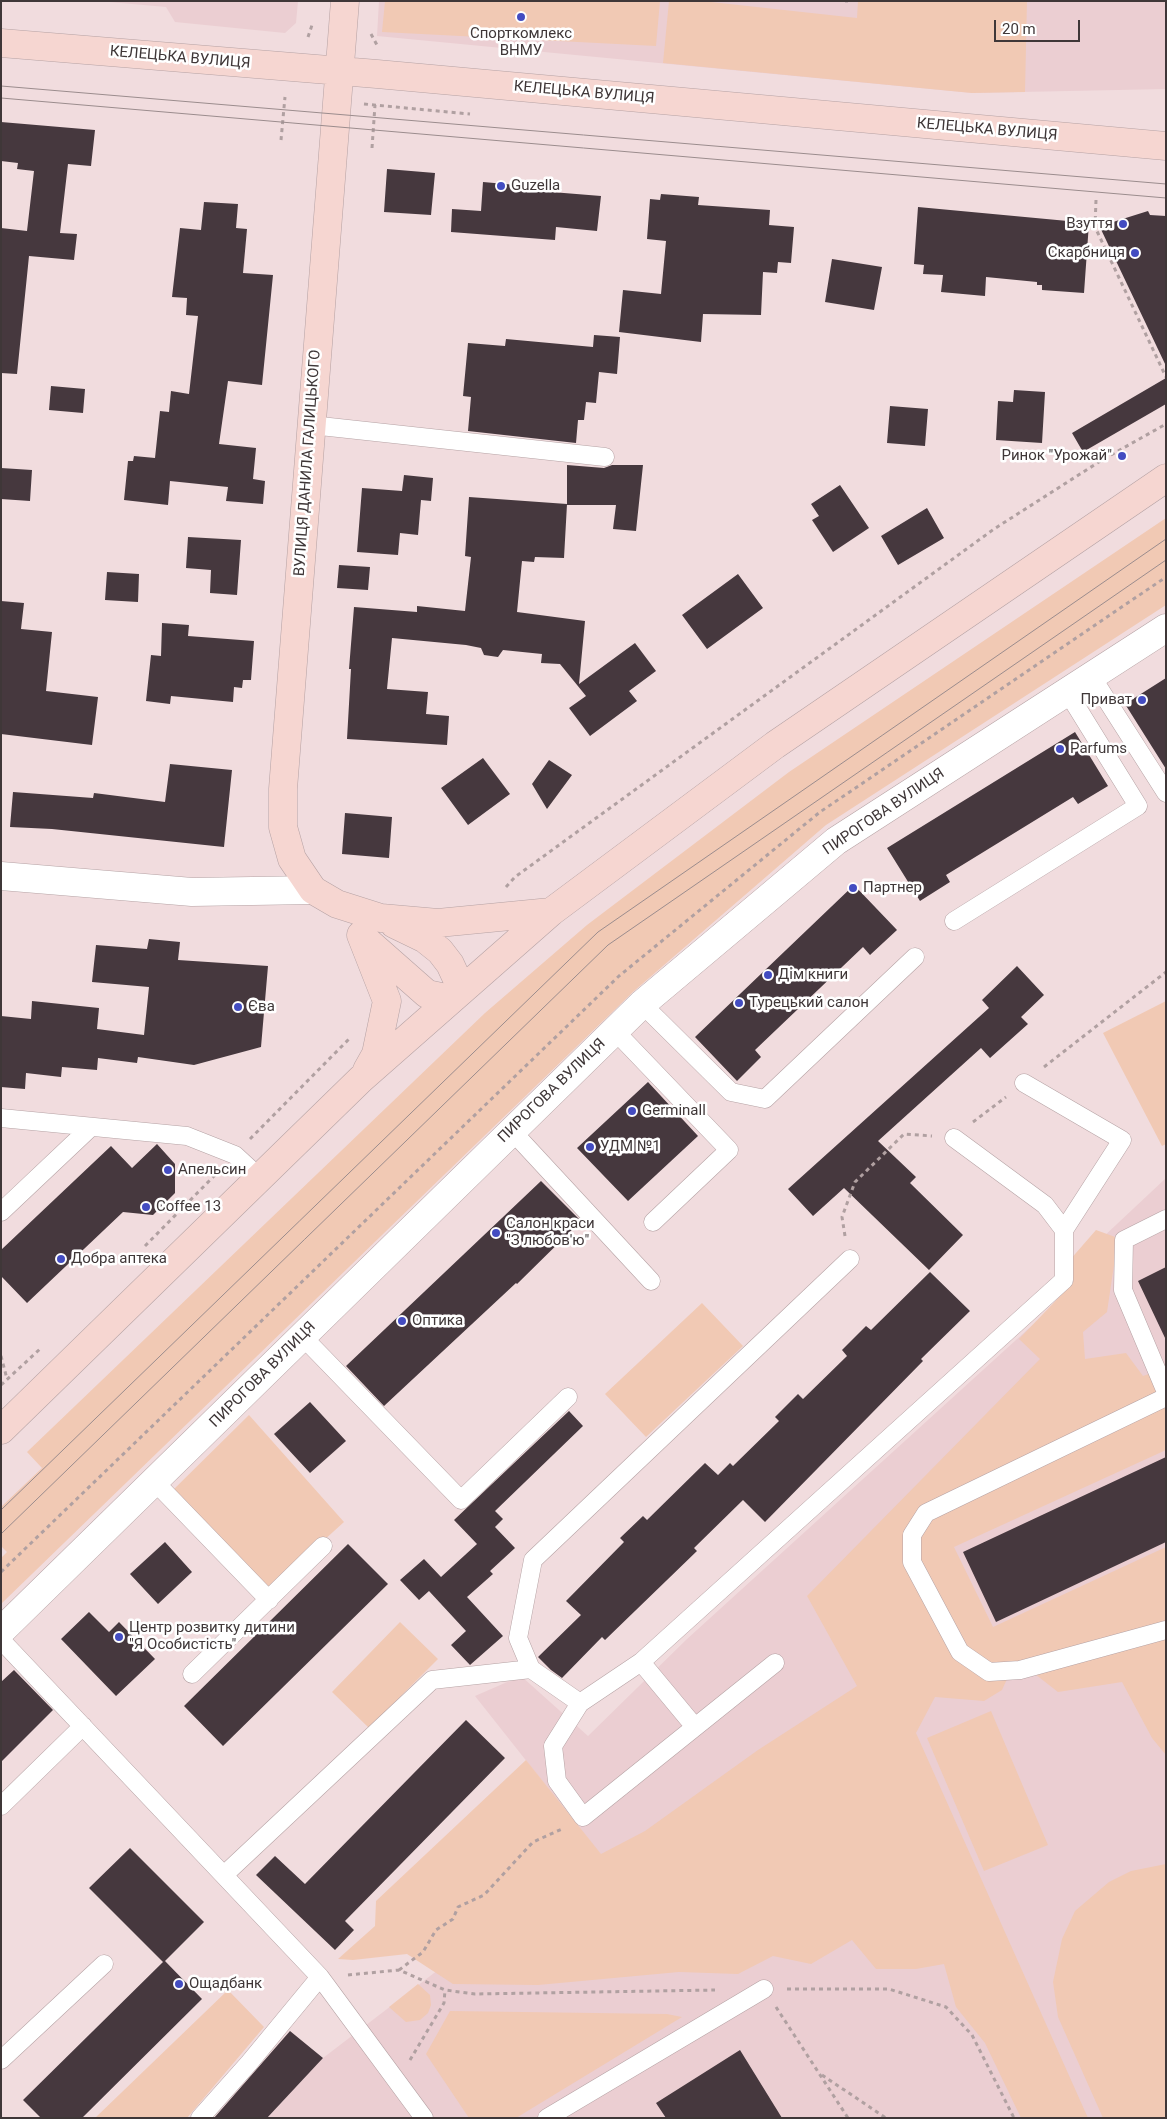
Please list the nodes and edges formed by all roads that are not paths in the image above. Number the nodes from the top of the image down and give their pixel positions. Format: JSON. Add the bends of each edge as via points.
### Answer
{"nodes":[{"id":1,"x":345,"y":1,"type":"edge"},
{"id":2,"x":1,"y":43,"type":"edge"},
{"id":3,"x":339,"y":71,"type":"junction"},
{"id":4,"x":1166,"y":146,"type":"edge"},
{"id":5,"x":311,"y":425,"type":"junction"},
{"id":6,"x":605,"y":457,"type":"dead end"},
{"id":7,"x":1166,"y":478,"type":"edge"},
{"id":8,"x":1166,"y":628,"type":"edge"},
{"id":9,"x":1092,"y":677,"type":"junction"},
{"id":10,"x":1068,"y":693,"type":"junction"},
{"id":11,"x":1166,"y":793,"type":"edge"},
{"id":12,"x":1,"y":876,"type":"edge"},
{"id":13,"x":313,"y":890,"type":"junction"},
{"id":14,"x":337,"y":904,"type":"junction"},
{"id":15,"x":551,"y":912,"type":"junction"},
{"id":16,"x":381,"y":918,"type":"junction"},
{"id":17,"x":954,"y":922,"type":"dead end"},
{"id":18,"x":361,"y":935,"type":"junction"},
{"id":19,"x":915,"y":957,"type":"dead end"},
{"id":20,"x":456,"y":995,"type":"junction"},
{"id":21,"x":642,"y":1004,"type":"junction"},
{"id":22,"x":615,"y":1031,"type":"junction"},
{"id":23,"x":361,"y":1079,"type":"junction"},
{"id":24,"x":1024,"y":1083,"type":"road end"},
{"id":25,"x":1,"y":1118,"type":"edge"},
{"id":26,"x":91,"y":1127,"type":"junction"},
{"id":27,"x":512,"y":1131,"type":"junction"},
{"id":28,"x":954,"y":1138,"type":"road end"},
{"id":29,"x":260,"y":1178,"type":"junction"},
{"id":30,"x":1,"y":1212,"type":"edge"},
{"id":31,"x":1166,"y":1219,"type":"edge"},
{"id":32,"x":653,"y":1222,"type":"dead end"},
{"id":33,"x":1064,"y":1230,"type":"junction"},
{"id":34,"x":850,"y":1259,"type":"road end"},
{"id":35,"x":652,"y":1281,"type":"dead end"},
{"id":36,"x":302,"y":1336,"type":"junction"},
{"id":37,"x":1166,"y":1392,"type":"edge"},
{"id":38,"x":568,"y":1397,"type":"dead end"},
{"id":39,"x":1166,"y":1397,"type":"edge"},
{"id":40,"x":1,"y":1430,"type":"edge"},
{"id":41,"x":155,"y":1482,"type":"junction"},
{"id":42,"x":323,"y":1546,"type":"dead end"},
{"id":43,"x":268,"y":1600,"type":"junction"},
{"id":44,"x":1166,"y":1630,"type":"edge"},
{"id":45,"x":1,"y":1631,"type":"edge"},
{"id":46,"x":1,"y":1640,"type":"edge"},
{"id":47,"x":641,"y":1662,"type":"junction"},
{"id":48,"x":775,"y":1662,"type":"dead end"},
{"id":49,"x":531,"y":1669,"type":"junction"},
{"id":50,"x":192,"y":1674,"type":"dead end"},
{"id":51,"x":580,"y":1703,"type":"junction"},
{"id":52,"x":83,"y":1726,"type":"junction"},
{"id":53,"x":696,"y":1727,"type":"junction"},
{"id":54,"x":1,"y":1806,"type":"edge"},
{"id":55,"x":224,"y":1875,"type":"junction"},
{"id":56,"x":104,"y":1964,"type":"dead end"},
{"id":57,"x":320,"y":1977,"type":"junction"},
{"id":58,"x":764,"y":1989,"type":"road end"},
{"id":59,"x":1,"y":2060,"type":"edge"},
{"id":60,"x":200,"y":2118,"type":"edge"},
{"id":61,"x":424,"y":2118,"type":"edge"},
{"id":62,"x":547,"y":2118,"type":"edge"}],
"edges":[{"from":1,"to":3,"type":"main road","name":"ВУЛИЦЯ ДАНИЛА ГАЛИЦЬКОГО"},
{"from":2,"to":3,"type":"main road","name":"КЕЛЕЦЬКА ВУЛИЦЯ"},
{"from":3,"to":4,"type":"main road","name":"КЕЛЕЦЬКА ВУЛИЦЯ"},
{"from":3,"to":5,"type":"main road","name":"ВУЛИЦЯ ДАНИЛА ГАЛИЦЬКОГО"},
{"from":5,"to":6,"type":"lane"},
{"from":5,"to":13,"type":"main road","name":"ВУЛИЦЯ ДАНИЛА ГАЛИЦЬКОГО","via":[[283,789],[283,827],[292,860]]},
{"from":7,"to":15,"type":"main road","via":[[774,745]]},
{"from":8,"to":9,"type":"street","name":"ПИРОГОВА ВУЛИЦЯ"},
{"from":9,"to":10,"type":"street","name":"ПИРОГОВА ВУЛИЦЯ"},
{"from":9,"to":11,"type":"lane"},
{"from":10,"to":17,"type":"lane","via":[[1138,806]]},
{"from":10,"to":21,"type":"street","name":"ПИРОГОВА ВУЛИЦЯ","via":[[836,841]]},
{"from":12,"to":13,"type":"street","via":[[192,892]]},
{"from":13,"to":14,"type":"main road","name":"ВУЛИЦЯ ДАНИЛА ГАЛИЦЬКОГО"},
{"from":14,"to":16,"type":"main road","name":"ВУЛИЦЯ ДАНИЛА ГАЛИЦЬКОГО"},
{"from":14,"to":18,"type":"main road","name":"ВУЛИЦЯ ДАНИЛА ГАЛИЦЬКОГО"},
{"from":15,"to":16,"type":"main road","name":"ВУЛИЦЯ ДАНИЛА ГАЛИЦЬКОГО","via":[[438,923]]},
{"from":15,"to":20,"type":"main road"},
{"from":16,"to":20,"type":"main road","via":[[425,939],[440,951],[450,964]]},
{"from":18,"to":20,"type":"main road","name":"ВУЛИЦЯ ДАНИЛА ГАЛИЦЬКОГО","via":[[389,963],[428,994]]},
{"from":18,"to":23,"type":"main road","via":[[387,1001],[376,1054]]},
{"from":19,"to":21,"type":"lane","via":[[764,1099],[731,1092]]},
{"from":20,"to":23,"type":"main road"},
{"from":21,"to":22,"type":"street","name":"ПИРОГОВА ВУЛИЦЯ"},
{"from":22,"to":27,"type":"street","name":"ПИРОГОВА ВУЛИЦЯ"},
{"from":22,"to":32,"type":"lane","via":[[729,1150]]},
{"from":23,"to":29,"type":"main road"},
{"from":24,"to":33,"type":"lane","via":[[1122,1140]]},
{"from":25,"to":26,"type":"lane"},
{"from":26,"to":29,"type":"lane","via":[[187,1136],[235,1155]]},
{"from":26,"to":30,"type":"lane"},
{"from":27,"to":35,"type":"lane"},
{"from":27,"to":36,"type":"street","name":"ПИРОГОВА ВУЛИЦЯ"},
{"from":28,"to":33,"type":"lane","via":[[1045,1205]]},
{"from":29,"to":40,"type":"main road"},
{"from":31,"to":37,"type":"lane","via":[[1124,1240],[1123,1290]]},
{"from":33,"to":47,"type":"lane","via":[[1064,1280]]},
{"from":34,"to":49,"type":"lane","via":[[533,1560],[518,1638]]},
{"from":36,"to":38,"type":"lane","via":[[462,1500]]},
{"from":36,"to":41,"type":"street","name":"ПИРОГОВА ВУЛИЦЯ"},
{"from":39,"to":44,"type":"lane","via":[[926,1513],[912,1535],[912,1562],[960,1652],[989,1672],[1020,1670]]},
{"from":41,"to":43,"type":"lane"},
{"from":41,"to":45,"type":"street","name":"ПИРОГОВА ВУЛИЦЯ"},
{"from":42,"to":43,"type":"lane"},
{"from":43,"to":50,"type":"lane"},
{"from":46,"to":52,"type":"lane"},
{"from":47,"to":51,"type":"lane"},
{"from":47,"to":53,"type":"lane"},
{"from":48,"to":53,"type":"lane"},
{"from":49,"to":51,"type":"lane"},
{"from":49,"to":55,"type":"lane","via":[[432,1680]]},
{"from":51,"to":53,"type":"lane","via":[[553,1746],[557,1781],[583,1817]]},
{"from":52,"to":54,"type":"lane"},
{"from":52,"to":55,"type":"lane"},
{"from":55,"to":57,"type":"lane"},
{"from":56,"to":59,"type":"lane"},
{"from":57,"to":60,"type":"lane"},
{"from":57,"to":61,"type":"lane"},
{"from":58,"to":62,"type":"lane"}]}
